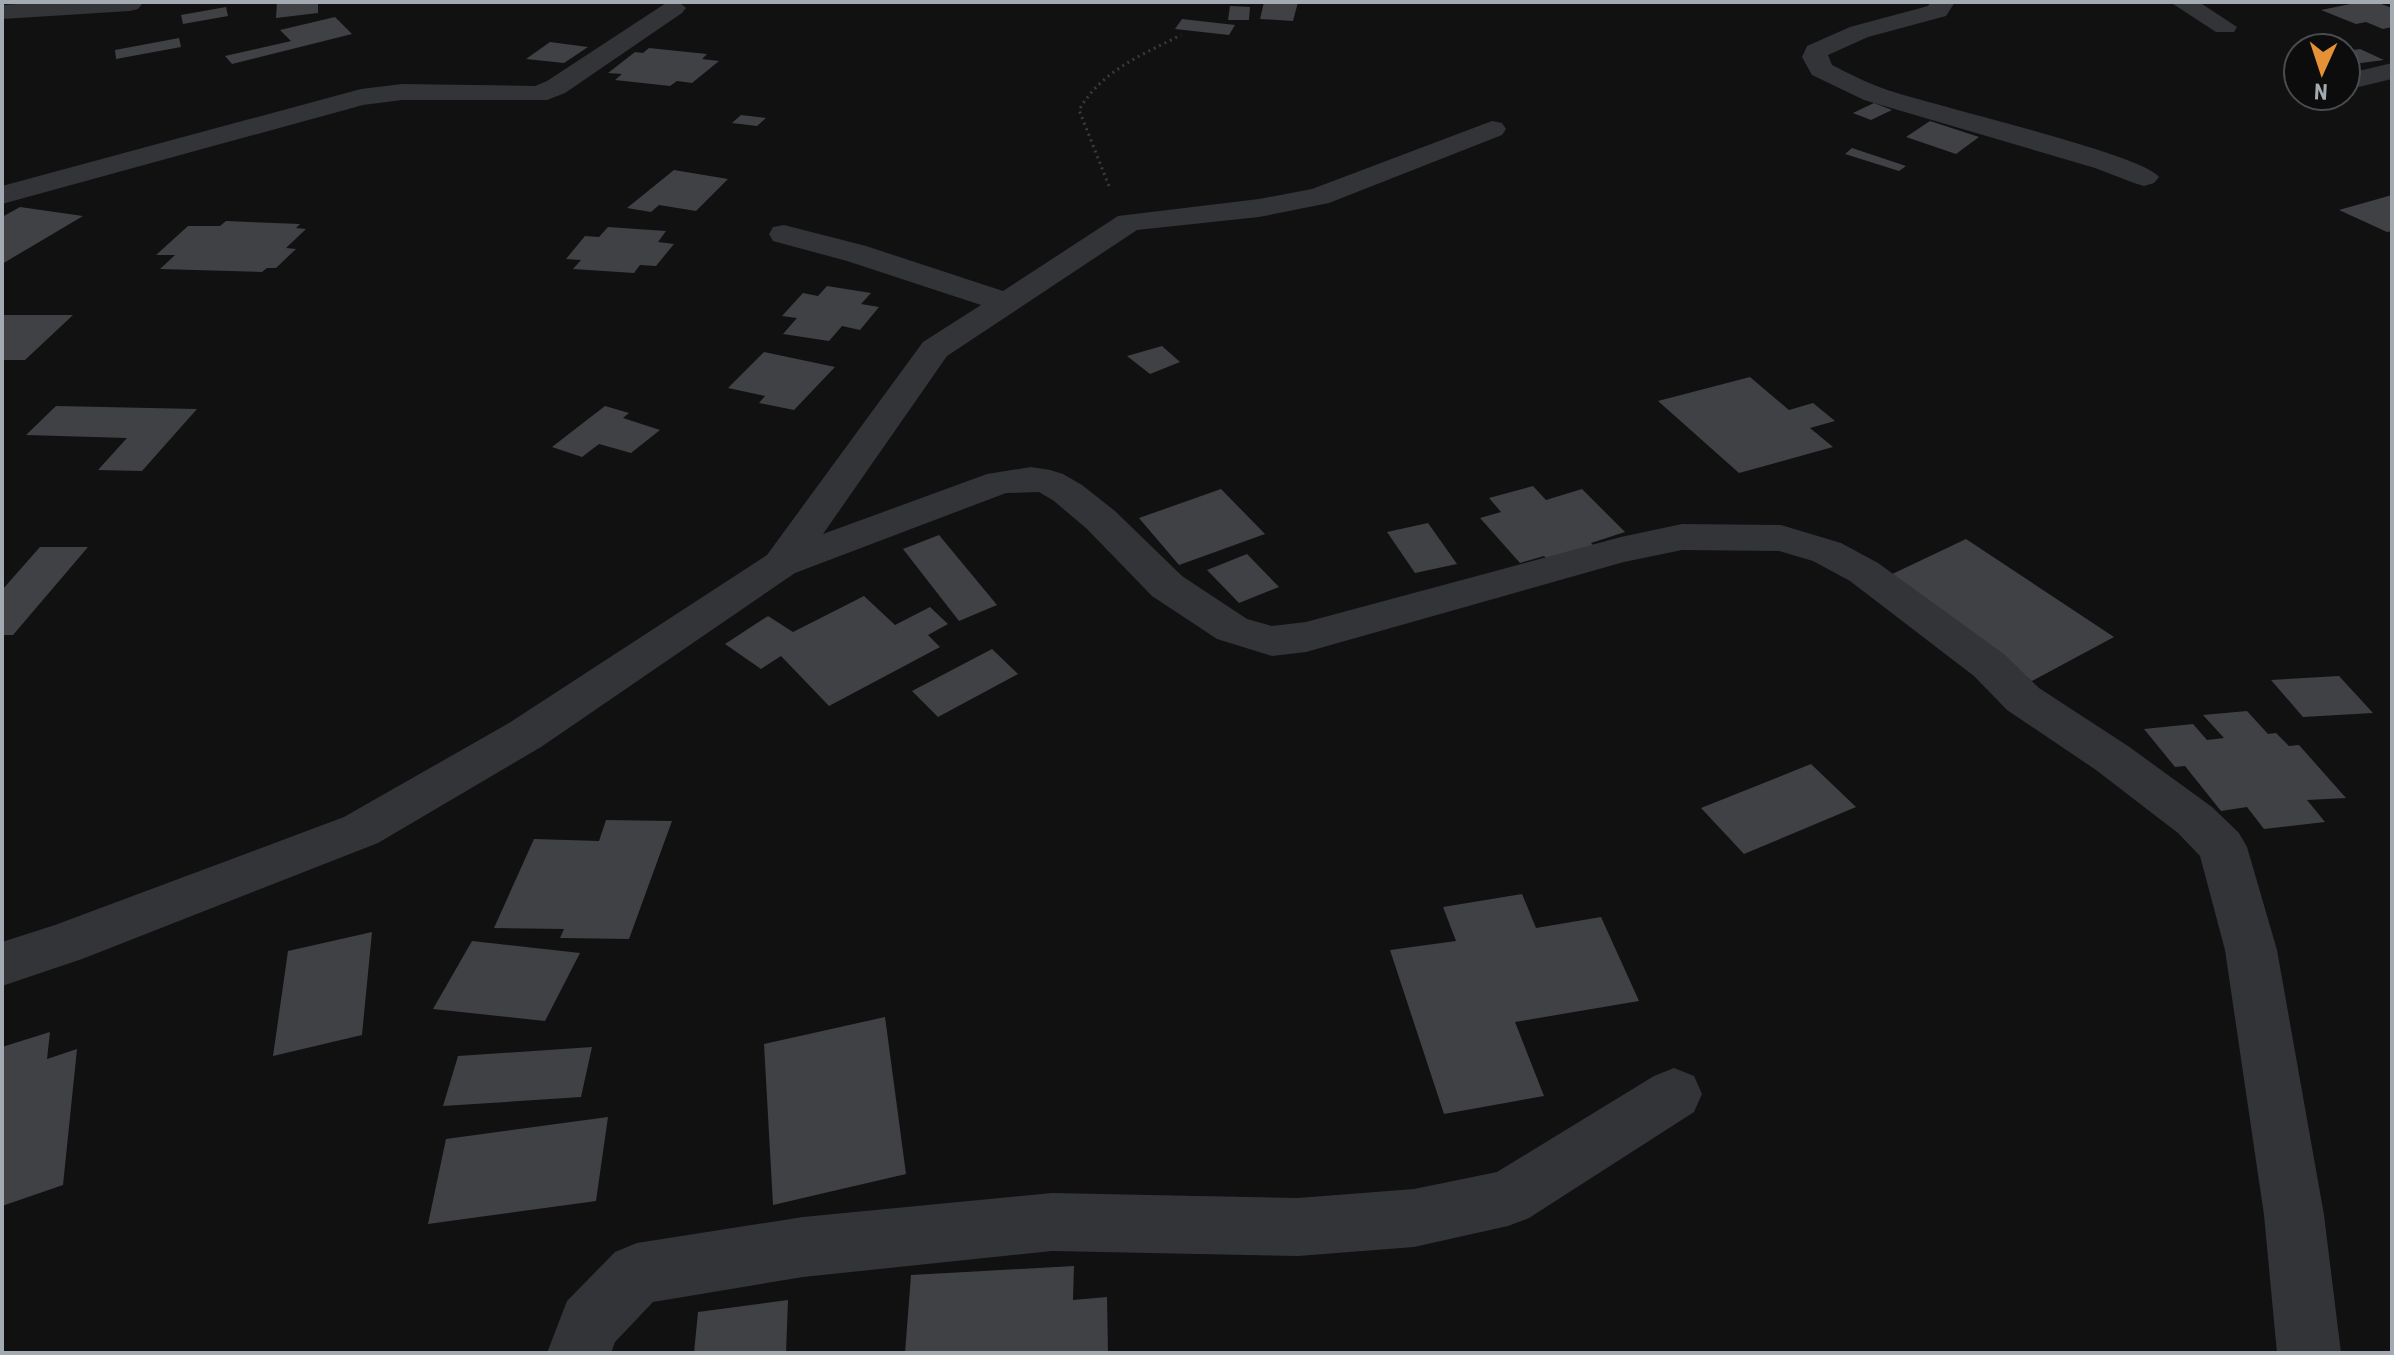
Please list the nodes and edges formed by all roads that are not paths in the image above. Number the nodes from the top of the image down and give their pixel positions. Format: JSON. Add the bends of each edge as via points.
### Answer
{"nodes":[{"id":1,"x":1943,"y":2,"type":"edge"},
{"id":2,"x":2182,"y":2,"type":"edge"},
{"id":3,"x":130,"y":4,"type":"dead end"},
{"id":4,"x":674,"y":8,"type":"dead end"},
{"id":5,"x":2,"y":12,"type":"edge"},
{"id":6,"x":2225,"y":27,"type":"dead end"},
{"id":7,"x":2392,"y":71,"type":"edge"},
{"id":8,"x":2362,"y":78,"type":"edge"},
{"id":9,"x":1492,"y":129,"type":"dead end"},
{"id":10,"x":2144,"y":177,"type":"dead end"},
{"id":11,"x":2,"y":195,"type":"edge"},
{"id":12,"x":784,"y":234,"type":"dead end"},
{"id":13,"x":1007,"y":303,"type":"junction"},
{"id":14,"x":781,"y":564,"type":"junction"},
{"id":15,"x":2,"y":964,"type":"edge"},
{"id":16,"x":1674,"y":1094,"type":"dead end"},
{"id":17,"x":579,"y":1353,"type":"edge"},
{"id":18,"x":2309,"y":1353,"type":"edge"}],
"edges":[{"from":1,"to":10,"type":"street","via":[[1937,11],[1859,32],[1816,51],[1821,70],[1873,94]]},
{"from":2,"to":6,"type":"street"},
{"from":3,"to":5,"type":"street"},
{"from":4,"to":11,"type":"street","via":[[538,94],[402,92],[361,97]]},
{"from":7,"to":8,"type":"street"},
{"from":9,"to":13,"type":"street","via":[[1319,197],[1129,222]]},
{"from":12,"to":13,"type":"street"},
{"from":13,"to":14,"type":"street","via":[[935,349]]},
{"from":14,"to":15,"type":"street","via":[[525,735],[361,830]]},
{"from":14,"to":18,"type":"street","via":[[1000,482],[1031,479],[1050,482],[1101,520],[1167,586],[1232,629],[1272,641],[1306,637],[1682,537],[1781,538],[1827,552],[1864,572],[1989,665],[2023,699],[2112,758],[2195,820],[2222,847],[2251,950],[2294,1215]]},
{"from":16,"to":17,"type":"street","via":[[1508,1198],[1414,1218],[1298,1227],[1052,1222],[803,1247],[637,1274],[589,1323]]}]}
